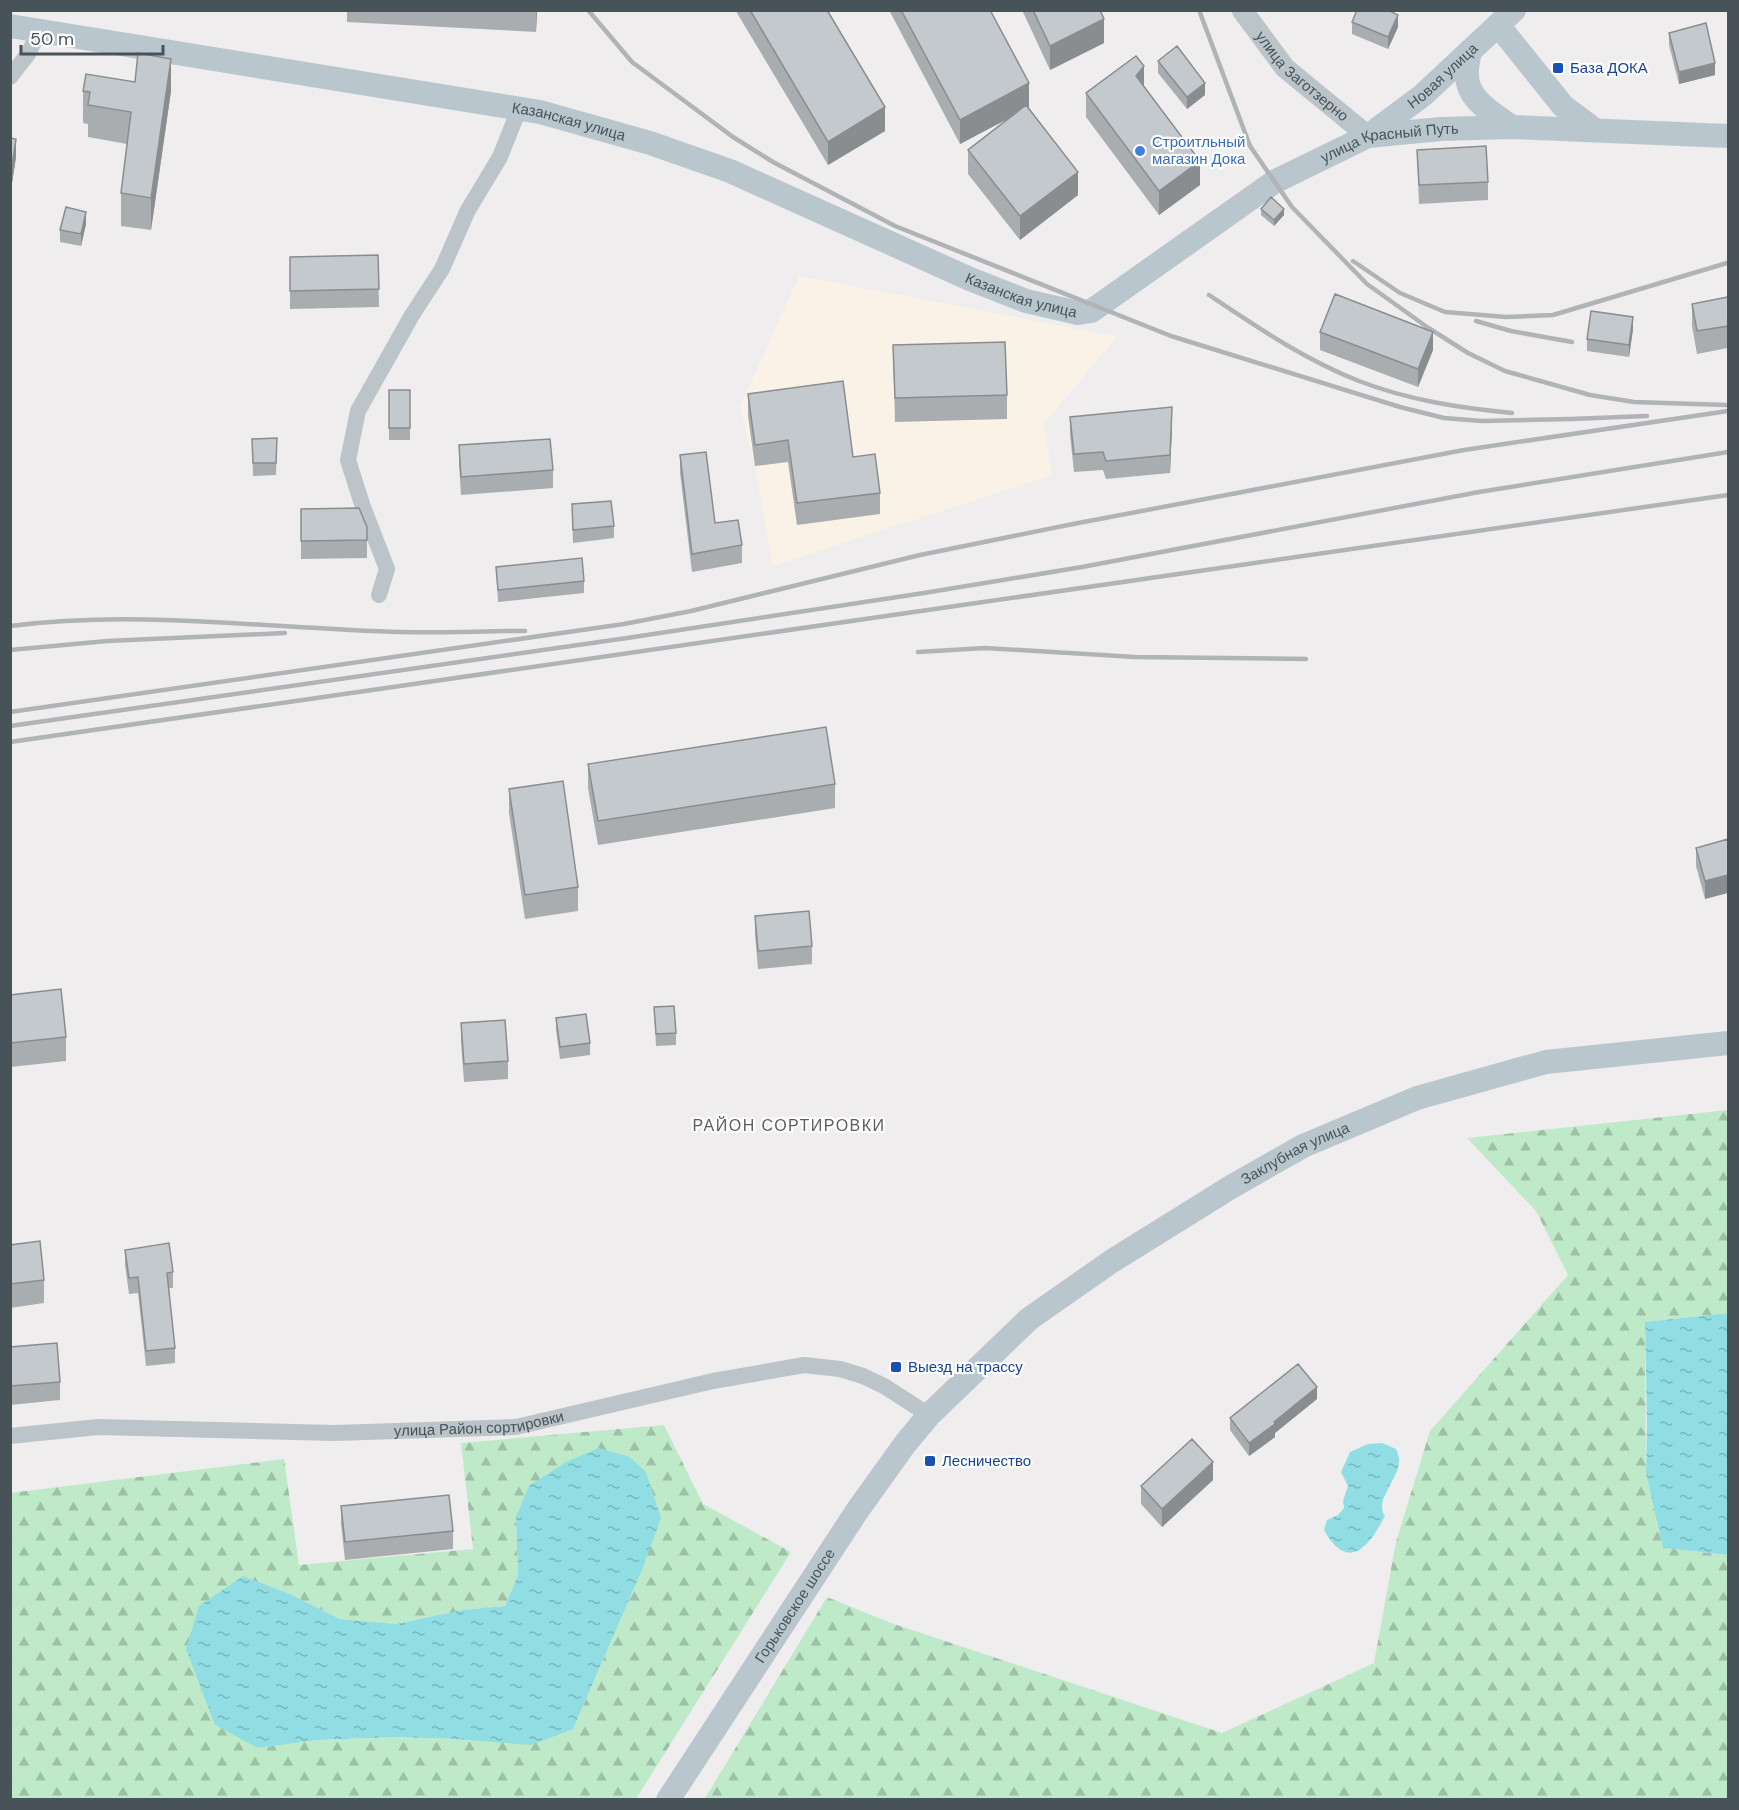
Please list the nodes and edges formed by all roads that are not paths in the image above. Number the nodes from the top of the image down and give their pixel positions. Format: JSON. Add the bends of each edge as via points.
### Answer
{"nodes":[{"id":1,"x":1242,"y":10,"type":"edge"},
{"id":2,"x":1506,"y":18,"type":"edge"},
{"id":3,"x":10,"y":26,"type":"edge"},
{"id":4,"x":40,"y":30,"type":"junction"},
{"id":5,"x":1470,"y":51,"type":"junction"},
{"id":6,"x":10,"y":77,"type":"edge"},
{"id":7,"x":519,"y":109,"type":"junction"},
{"id":8,"x":1512,"y":127,"type":"junction"},
{"id":9,"x":1595,"y":130,"type":"junction"},
{"id":10,"x":1368,"y":136,"type":"junction"},
{"id":11,"x":1728,"y":136,"type":"edge"},
{"id":12,"x":1097,"y":307,"type":"joint"},
{"id":13,"x":379,"y":595,"type":"dead end"},
{"id":14,"x":1728,"y":1043,"type":"edge"},
{"id":15,"x":929,"y":1415,"type":"junction"},
{"id":16,"x":10,"y":1436,"type":"edge"},
{"id":17,"x":668,"y":1800,"type":"edge"}],
"edges":[{"from":1,"to":10,"type":"street","name":"улица Заготзерно","via":[[1285,68]]},
{"from":2,"to":5,"type":"main road","name":"Новая улица"},
{"from":2,"to":9,"type":"main road","via":[[1563,106]]},
{"from":3,"to":4,"type":"main road","name":"Казанская улица"},
{"from":4,"to":6,"type":"street"},
{"from":4,"to":7,"type":"main road","name":"Казанская улица"},
{"from":5,"to":8,"type":"main road","via":[[1467,75],[1471,93]]},
{"from":5,"to":10,"type":"main road","name":"Новая улица","via":[[1423,95]]},
{"from":7,"to":12,"type":"main road","name":"Казанская улица","via":[[650,143],[730,171],[1026,301],[1078,313]]},
{"from":7,"to":13,"type":"street","via":[[500,157],[468,210],[442,269],[358,411],[348,460],[387,569]]},
{"from":8,"to":9,"type":"main road","name":"улица Красный Путь"},
{"from":8,"to":10,"type":"main road","name":"улица Красный Путь"},
{"from":9,"to":11,"type":"main road","name":"улица Красный Путь"},
{"from":10,"to":12,"type":"main road","name":"улица Красный Путь","via":[[1275,182]]},
{"from":14,"to":15,"type":"main road","name":"Заклубная улица","via":[[1546,1062],[1417,1098],[1303,1146],[1112,1261],[1029,1319]]},
{"from":15,"to":16,"type":"street","name":"улица Район сортировки","via":[[863,1376],[804,1365],[516,1427],[336,1433],[98,1426]]},
{"from":15,"to":17,"type":"main road","name":"Горьковское шоссе","via":[[870,1491]]}]}
